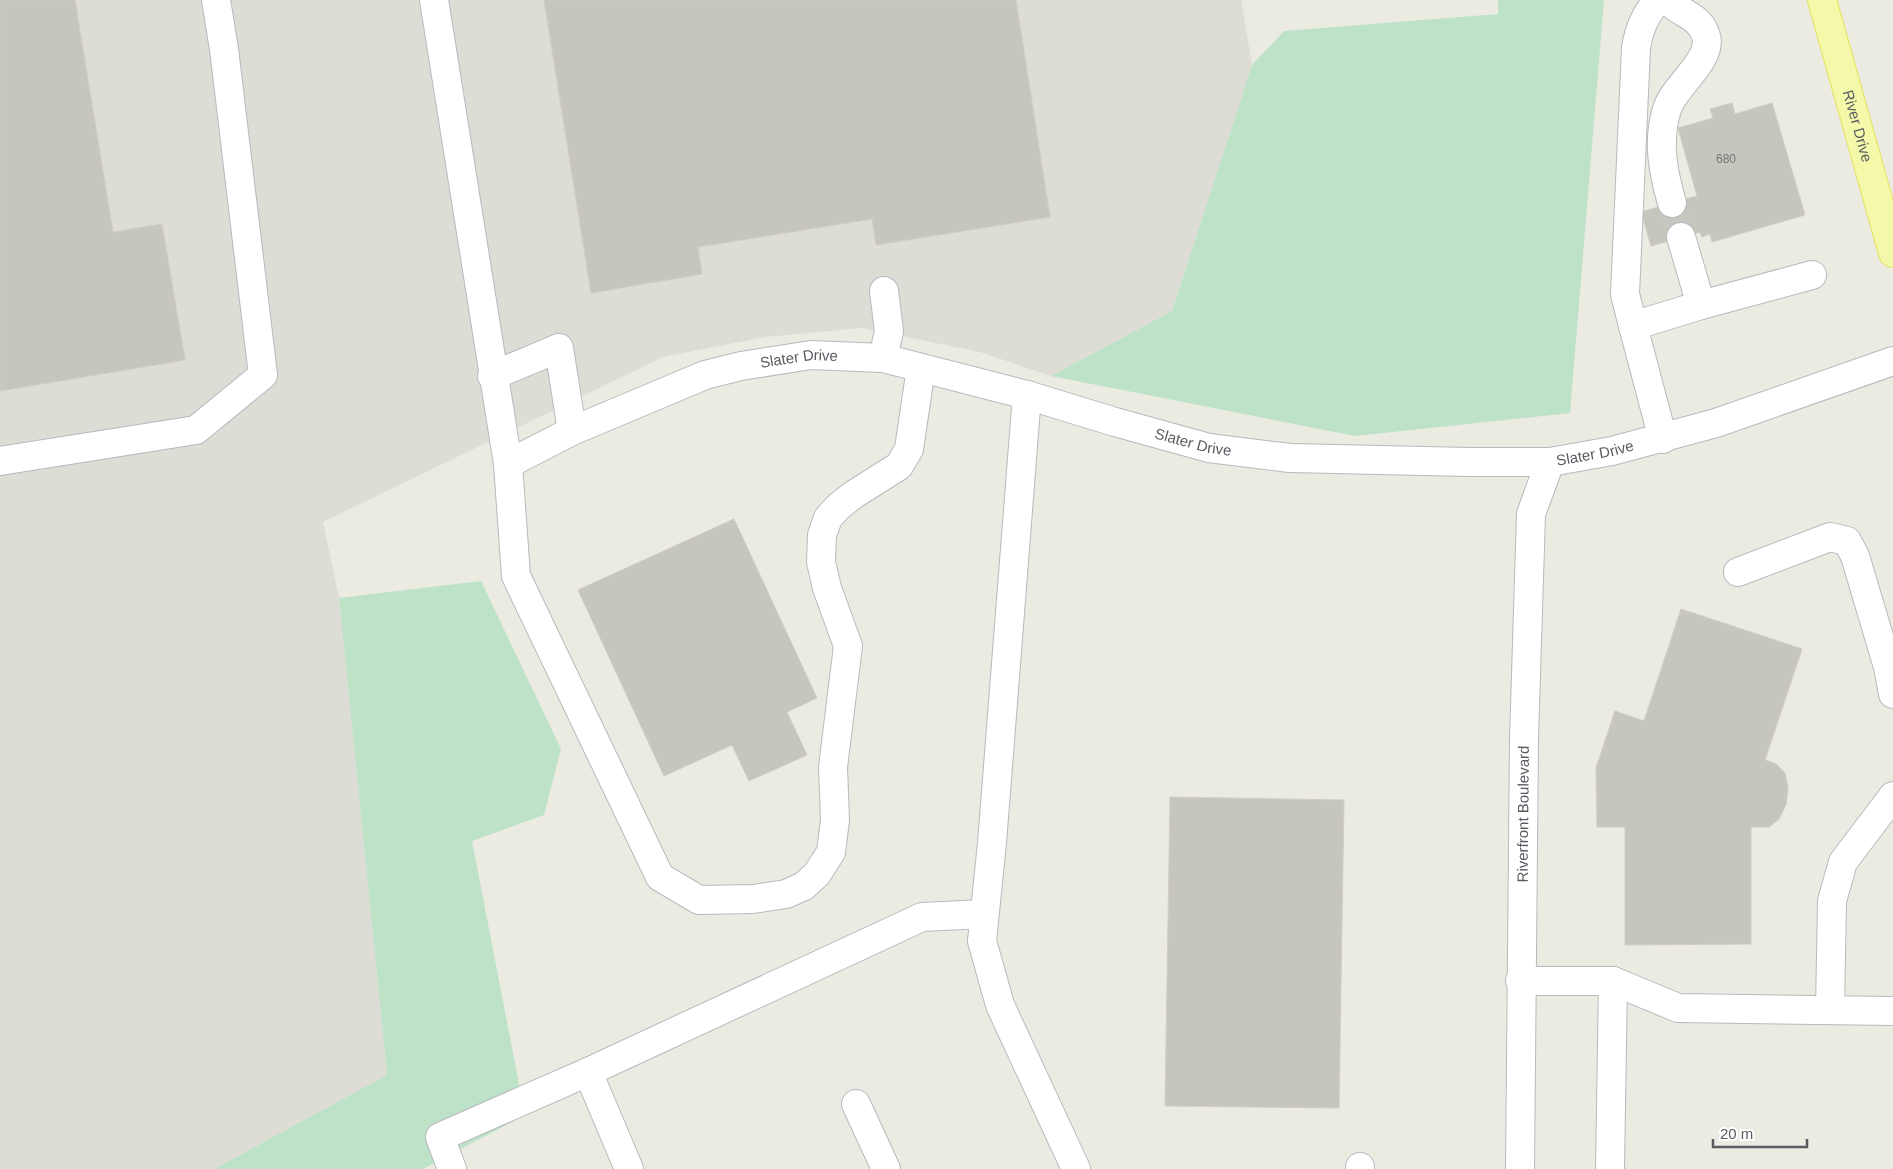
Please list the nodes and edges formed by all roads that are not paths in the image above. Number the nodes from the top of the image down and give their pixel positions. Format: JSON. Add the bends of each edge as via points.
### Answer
{"nodes":[{"id":1,"x":216,"y":0,"type":"edge"},
{"id":2,"x":434,"y":0,"type":"edge"},
{"id":3,"x":1658,"y":0,"type":"edge"},
{"id":4,"x":1668,"y":0,"type":"edge"},
{"id":5,"x":1822,"y":0,"type":"edge"},
{"id":6,"x":1672,"y":203,"type":"tunnel mouth"},
{"id":7,"x":1681,"y":238,"type":"tunnel mouth"},
{"id":8,"x":1893,"y":253,"type":"edge"},
{"id":9,"x":1812,"y":275,"type":"dead end"},
{"id":10,"x":884,"y":291,"type":"dead end"},
{"id":11,"x":1701,"y":305,"type":"junction"},
{"id":12,"x":1633,"y":326,"type":"junction"},
{"id":13,"x":883,"y":358,"type":"junction"},
{"id":14,"x":1893,"y":361,"type":"edge"},
{"id":15,"x":921,"y":368,"type":"junction"},
{"id":16,"x":492,"y":376,"type":"junction"},
{"id":17,"x":1028,"y":395,"type":"junction"},
{"id":18,"x":572,"y":431,"type":"junction"},
{"id":19,"x":1663,"y":438,"type":"junction"},
{"id":20,"x":0,"y":461,"type":"edge"},
{"id":21,"x":1550,"y":462,"type":"junction"},
{"id":22,"x":508,"y":464,"type":"junction"},
{"id":23,"x":1738,"y":572,"type":"dead end"},
{"id":24,"x":1893,"y":694,"type":"edge"},
{"id":25,"x":1893,"y":796,"type":"edge"},
{"id":26,"x":984,"y":914,"type":"junction"},
{"id":27,"x":1520,"y":981,"type":"junction"},
{"id":28,"x":1613,"y":981,"type":"junction"},
{"id":29,"x":1830,"y":1010,"type":"junction"},
{"id":30,"x":1893,"y":1011,"type":"edge"},
{"id":31,"x":588,"y":1072,"type":"junction"},
{"id":32,"x":856,"y":1104,"type":"dead end"},
{"id":33,"x":452,"y":1169,"type":"edge"},
{"id":34,"x":629,"y":1169,"type":"edge"},
{"id":35,"x":886,"y":1169,"type":"edge"},
{"id":36,"x":1076,"y":1169,"type":"edge"},
{"id":37,"x":1520,"y":1169,"type":"edge"},
{"id":38,"x":1610,"y":1169,"type":"edge"}],
"edges":[{"from":1,"to":20,"type":"street","via":[[262,375],[196,430]]},
{"from":2,"to":16,"type":"street"},
{"from":3,"to":12,"type":"street","via":[[1638,32],[1636,48],[1625,294]]},
{"from":4,"to":6,"type":"street","via":[[1702,26],[1707,42],[1702,59],[1672,96],[1667,109],[1662,158]]},
{"from":5,"to":8,"type":"main road","name":"River Drive"},
{"from":7,"to":11,"type":"street"},
{"from":9,"to":11,"type":"street"},
{"from":10,"to":13,"type":"street","via":[[889,331]]},
{"from":11,"to":12,"type":"street"},
{"from":12,"to":19,"type":"street"},
{"from":13,"to":15,"type":"street","name":"Slater Drive"},
{"from":13,"to":18,"type":"street","name":"Slater Drive","via":[[811,356],[741,366],[705,375]]},
{"from":14,"to":19,"type":"street","name":"Slater Drive","via":[[1716,423]]},
{"from":15,"to":17,"type":"street","name":"Slater Drive"},
{"from":15,"to":22,"type":"street","via":[[906,457],[899,466],[838,506],[828,518],[822,535],[821,562],[827,588],[848,646],[833,767],[835,820],[832,852],[804,886],[786,894],[753,899],[699,900],[660,877],[516,576]]},
{"from":16,"to":18,"type":"street","via":[[559,348]]},
{"from":16,"to":22,"type":"street"},
{"from":17,"to":21,"type":"street","name":"Slater Drive","via":[[1209,448],[1308,458],[1381,461]]},
{"from":17,"to":26,"type":"street"},
{"from":18,"to":22,"type":"street","name":"Slater Drive"},
{"from":19,"to":21,"type":"street","name":"Slater Drive"},
{"from":21,"to":27,"type":"street","name":"Riverfront Boulevard","via":[[1531,514]]},
{"from":23,"to":24,"type":"street","via":[[1830,537],[1847,541],[1855,556]]},
{"from":25,"to":29,"type":"street","via":[[1843,862],[1832,901]]},
{"from":26,"to":31,"type":"street","via":[[922,918]]},
{"from":26,"to":36,"type":"street","via":[[982,941],[1000,1005]]},
{"from":27,"to":28,"type":"street"},
{"from":27,"to":37,"type":"street","name":"Riverfront Boulevard"},
{"from":28,"to":29,"type":"street","via":[[1678,1008]]},
{"from":28,"to":38,"type":"street"},
{"from":29,"to":30,"type":"street"},
{"from":31,"to":33,"type":"street","via":[[440,1137]]},
{"from":31,"to":34,"type":"street"},
{"from":32,"to":35,"type":"street"}]}
